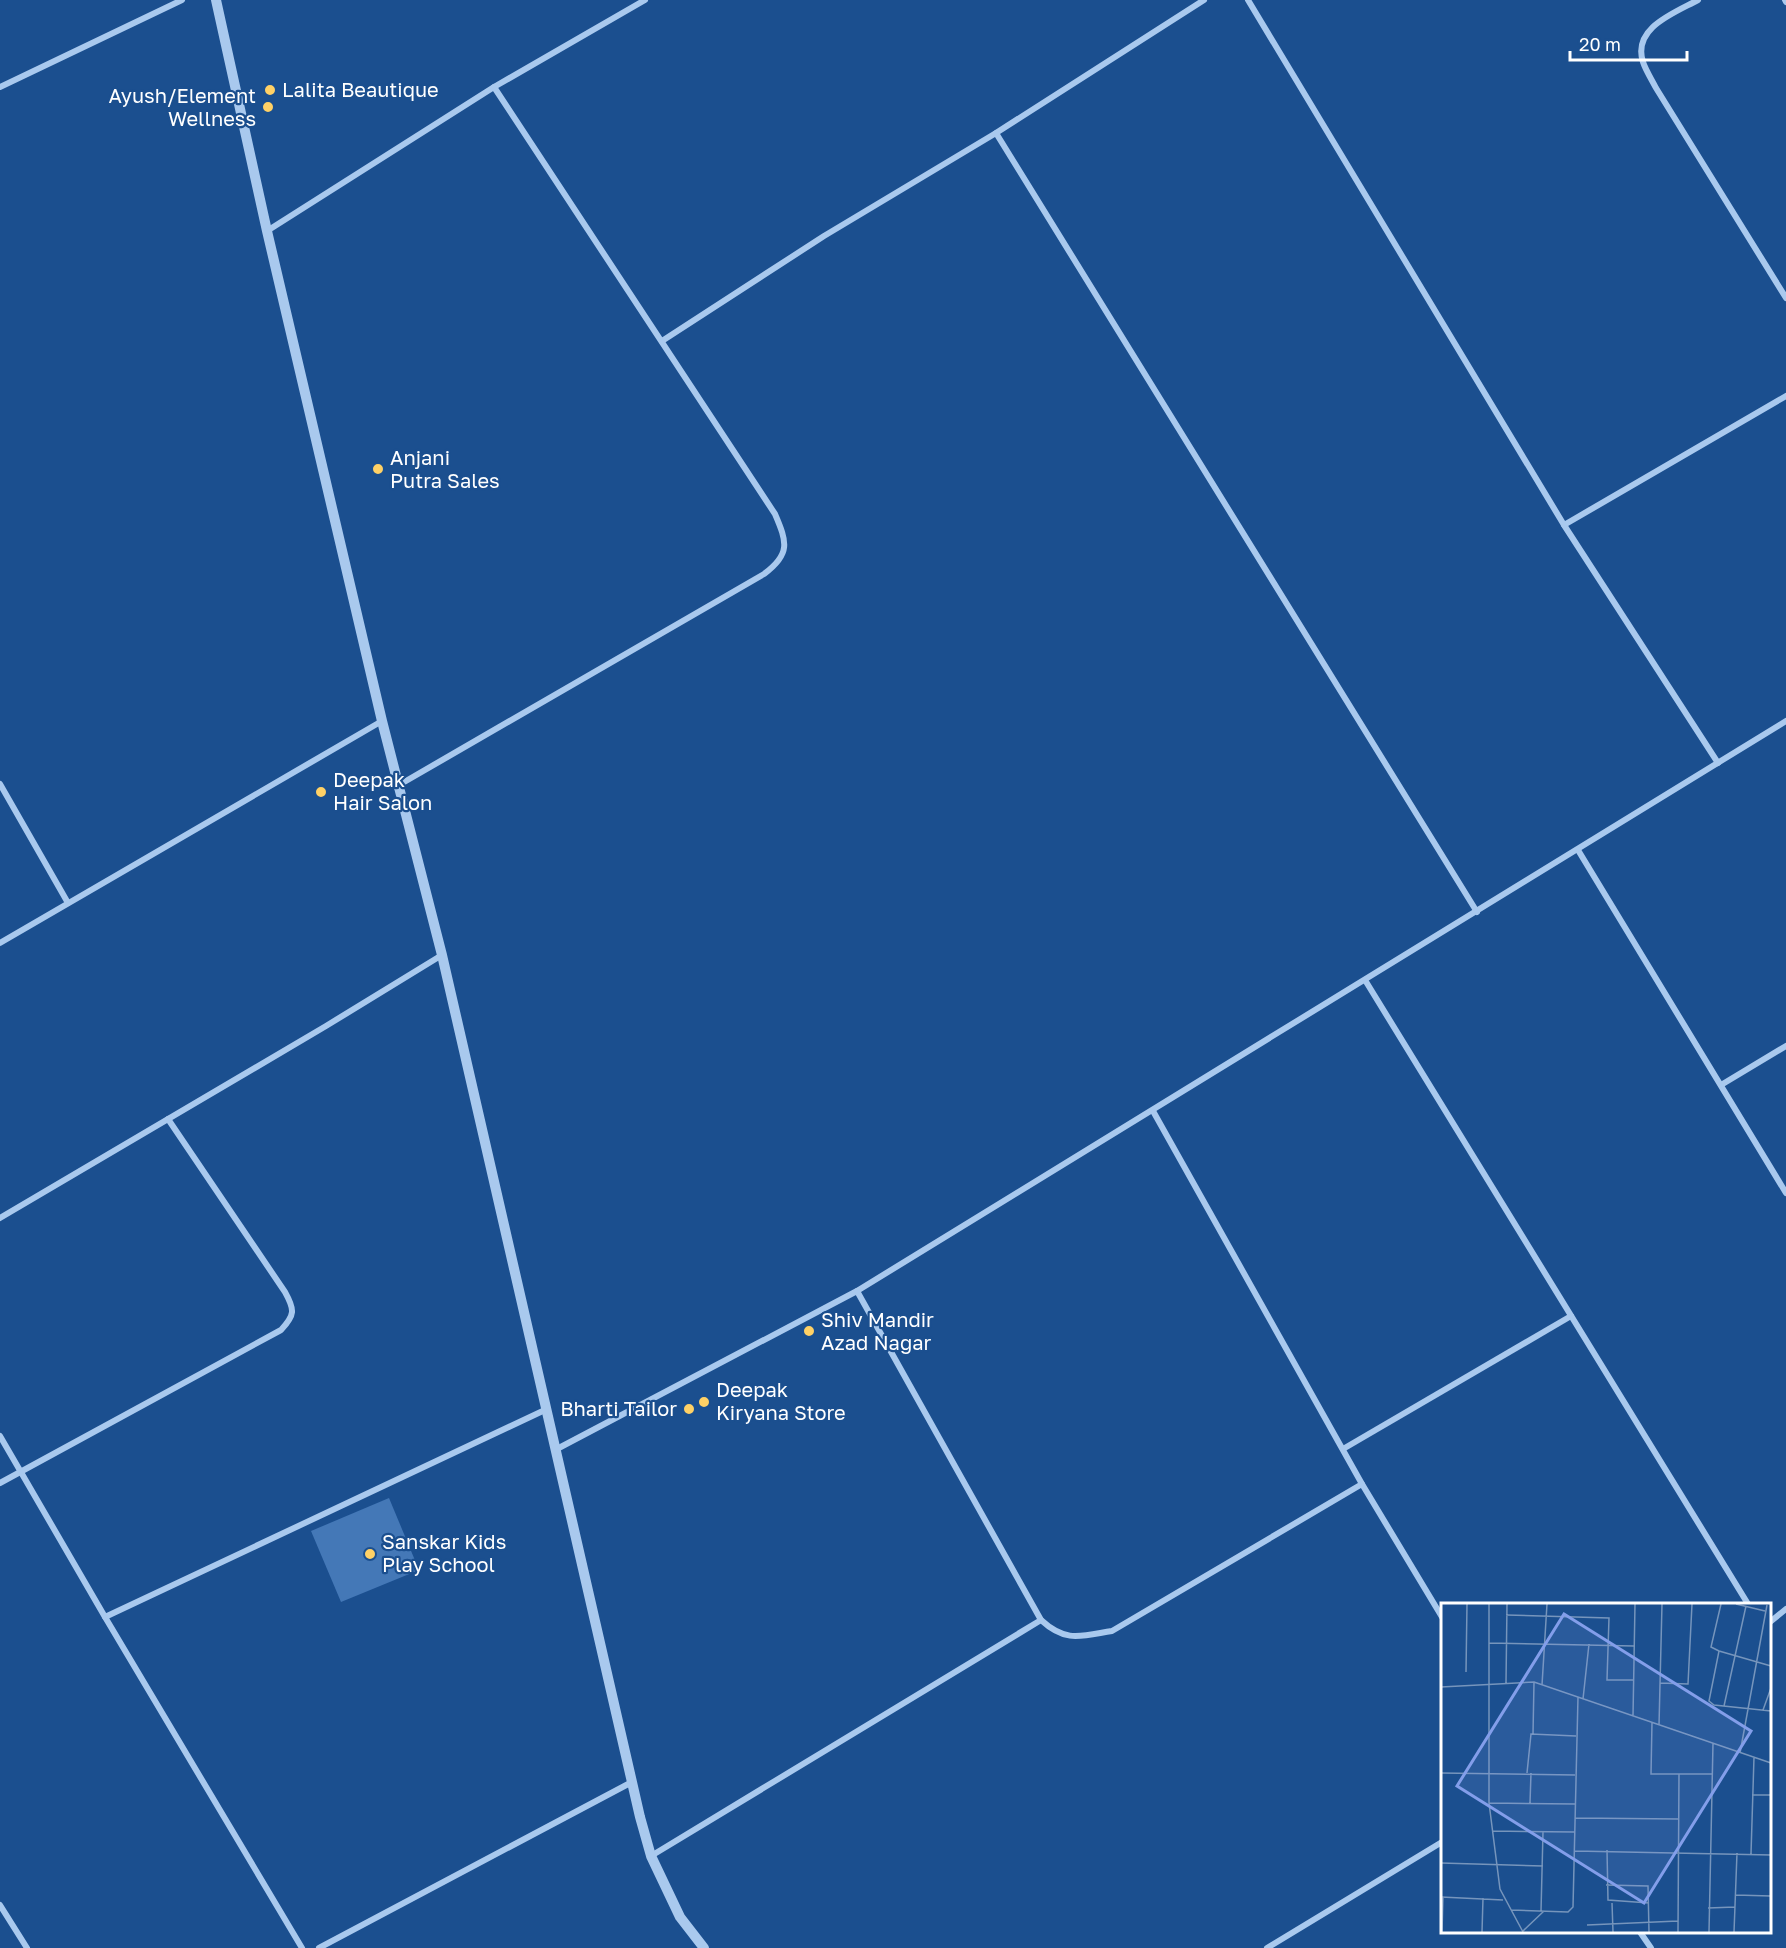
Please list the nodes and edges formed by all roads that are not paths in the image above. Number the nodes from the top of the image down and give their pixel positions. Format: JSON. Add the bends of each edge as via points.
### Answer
{"nodes":[{"id":1,"x":182,"y":0,"type":"edge"},
{"id":2,"x":216,"y":0,"type":"edge"},
{"id":3,"x":645,"y":0,"type":"edge"},
{"id":4,"x":1204,"y":0,"type":"edge"},
{"id":5,"x":1248,"y":0,"type":"edge"},
{"id":6,"x":1698,"y":0,"type":"edge"},
{"id":7,"x":0,"y":87,"type":"edge"},
{"id":8,"x":494,"y":87,"type":"junction"},
{"id":9,"x":996,"y":133,"type":"junction"},
{"id":10,"x":267,"y":231,"type":"junction"},
{"id":11,"x":1786,"y":298,"type":"edge"},
{"id":12,"x":662,"y":341,"type":"junction"},
{"id":13,"x":1786,"y":396,"type":"edge"},
{"id":14,"x":1564,"y":525,"type":"junction"},
{"id":15,"x":382,"y":721,"type":"junction"},
{"id":16,"x":1786,"y":721,"type":"edge"},
{"id":17,"x":1718,"y":763,"type":"junction"},
{"id":18,"x":0,"y":784,"type":"edge"},
{"id":19,"x":399,"y":785,"type":"junction"},
{"id":20,"x":1578,"y":850,"type":"junction"},
{"id":21,"x":68,"y":903,"type":"junction"},
{"id":22,"x":1477,"y":912,"type":"junction"},
{"id":23,"x":0,"y":943,"type":"edge"},
{"id":24,"x":442,"y":955,"type":"junction"},
{"id":25,"x":1365,"y":980,"type":"junction"},
{"id":26,"x":1786,"y":1046,"type":"edge"},
{"id":27,"x":1721,"y":1085,"type":"junction"},
{"id":28,"x":1153,"y":1111,"type":"junction"},
{"id":29,"x":168,"y":1119,"type":"junction"},
{"id":30,"x":1786,"y":1193,"type":"edge"},
{"id":31,"x":0,"y":1218,"type":"edge"},
{"id":32,"x":857,"y":1291,"type":"junction"},
{"id":33,"x":1571,"y":1316,"type":"junction"},
{"id":34,"x":547,"y":1409,"type":"junction"},
{"id":35,"x":0,"y":1436,"type":"edge"},
{"id":36,"x":1343,"y":1449,"type":"junction"},
{"id":37,"x":555,"y":1450,"type":"junction"},
{"id":38,"x":21,"y":1472,"type":"junction"},
{"id":39,"x":0,"y":1483,"type":"edge"},
{"id":40,"x":1362,"y":1484,"type":"junction"},
{"id":41,"x":1747,"y":1603,"type":"edge"},
{"id":42,"x":1786,"y":1609,"type":"edge"},
{"id":43,"x":1441,"y":1614,"type":"edge"},
{"id":44,"x":105,"y":1617,"type":"junction"},
{"id":45,"x":1041,"y":1620,"type":"junction"},
{"id":46,"x":1771,"y":1621,"type":"edge"},
{"id":47,"x":632,"y":1782,"type":"junction"},
{"id":48,"x":1441,"y":1843,"type":"edge"},
{"id":49,"x":651,"y":1856,"type":"junction"},
{"id":50,"x":0,"y":1905,"type":"edge"},
{"id":51,"x":1641,"y":1933,"type":"edge"},
{"id":52,"x":27,"y":1948,"type":"edge"},
{"id":53,"x":302,"y":1948,"type":"edge"},
{"id":54,"x":320,"y":1948,"type":"edge"},
{"id":55,"x":704,"y":1948,"type":"edge"},
{"id":56,"x":1267,"y":1948,"type":"edge"},
{"id":57,"x":1651,"y":1948,"type":"edge"}],
"edges":[{"from":1,"to":7,"type":"street"},
{"from":2,"to":10,"type":"street"},
{"from":3,"to":8,"type":"street"},
{"from":4,"to":9,"type":"street"},
{"from":5,"to":14,"type":"street"},
{"from":6,"to":11,"type":"street","via":[[1648,31],[1641,45],[1643,61]]},
{"from":8,"to":10,"type":"street"},
{"from":8,"to":12,"type":"street"},
{"from":9,"to":12,"type":"street","via":[[824,236]]},
{"from":9,"to":22,"type":"street"},
{"from":10,"to":15,"type":"street"},
{"from":12,"to":19,"type":"street","via":[[775,514],[783,534],[784,549],[779,563]]},
{"from":13,"to":14,"type":"street"},
{"from":14,"to":17,"type":"street"},
{"from":15,"to":19,"type":"street"},
{"from":15,"to":21,"type":"street"},
{"from":16,"to":17,"type":"street"},
{"from":17,"to":20,"type":"street"},
{"from":18,"to":21,"type":"street"},
{"from":19,"to":24,"type":"street"},
{"from":20,"to":22,"type":"street"},
{"from":20,"to":27,"type":"street"},
{"from":21,"to":23,"type":"street"},
{"from":22,"to":25,"type":"street"},
{"from":24,"to":29,"type":"street"},
{"from":24,"to":34,"type":"street"},
{"from":25,"to":28,"type":"street"},
{"from":25,"to":33,"type":"street"},
{"from":26,"to":27,"type":"street"},
{"from":27,"to":30,"type":"street"},
{"from":28,"to":32,"type":"street"},
{"from":28,"to":36,"type":"street"},
{"from":29,"to":31,"type":"street"},
{"from":29,"to":38,"type":"street","via":[[285,1292],[293,1306],[292,1319],[281,1330]]},
{"from":32,"to":37,"type":"street"},
{"from":32,"to":45,"type":"street"},
{"from":33,"to":36,"type":"street"},
{"from":33,"to":41,"type":"street"},
{"from":34,"to":37,"type":"street"},
{"from":34,"to":44,"type":"street"},
{"from":35,"to":38,"type":"street"},
{"from":36,"to":40,"type":"street"},
{"from":37,"to":47,"type":"street"},
{"from":38,"to":39,"type":"street"},
{"from":38,"to":44,"type":"street"},
{"from":40,"to":43,"type":"street"},
{"from":40,"to":45,"type":"street","via":[[1112,1630],[1075,1637],[1053,1631]]},
{"from":42,"to":46,"type":"street"},
{"from":44,"to":53,"type":"street"},
{"from":45,"to":49,"type":"street"},
{"from":47,"to":49,"type":"street"},
{"from":47,"to":54,"type":"street"},
{"from":48,"to":56,"type":"street"},
{"from":49,"to":55,"type":"street","via":[[680,1917]]},
{"from":50,"to":52,"type":"street"},
{"from":51,"to":57,"type":"street"}]}
